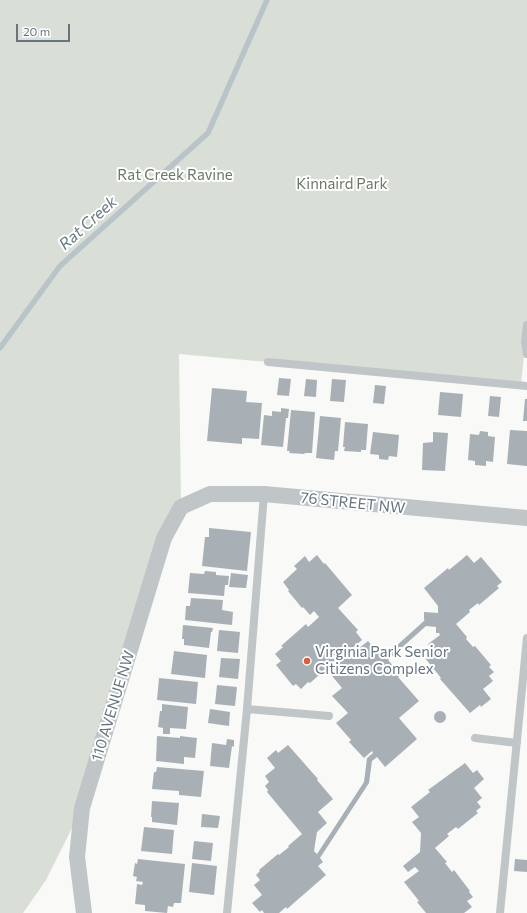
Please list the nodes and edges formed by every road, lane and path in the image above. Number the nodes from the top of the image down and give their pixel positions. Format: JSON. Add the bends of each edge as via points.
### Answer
{"nodes":[{"id":1,"x":527,"y":325,"type":"edge"},
{"id":2,"x":527,"y":354,"type":"edge"},
{"id":3,"x":268,"y":362,"type":"dead end"},
{"id":4,"x":527,"y":386,"type":"edge"},
{"id":5,"x":264,"y":494,"type":"junction"},
{"id":6,"x":181,"y":506,"type":"joint"},
{"id":7,"x":527,"y":518,"type":"edge"},
{"id":8,"x":527,"y":638,"type":"edge"},
{"id":9,"x":247,"y":708,"type":"junction"},
{"id":10,"x":329,"y":716,"type":"dead end"},
{"id":11,"x":475,"y":738,"type":"dead end"},
{"id":12,"x":517,"y":743,"type":"junction"},
{"id":13,"x":84,"y":913,"type":"edge"},
{"id":14,"x":227,"y":913,"type":"edge"},
{"id":15,"x":500,"y":913,"type":"edge"}],
"edges":[{"from":1,"to":2,"type":"lane"},
{"from":3,"to":4,"type":"lane"},
{"from":5,"to":6,"type":"street","name":"76 STREET NW","via":[[210,494]]},
{"from":5,"to":7,"type":"street","name":"76 STREET NW"},
{"from":5,"to":9,"type":"lane"},
{"from":6,"to":13,"type":"street","name":"110 AVENUE NW","via":[[164,538],[82,808],[77,857]]},
{"from":8,"to":12,"type":"lane"},
{"from":9,"to":10,"type":"lane"},
{"from":9,"to":14,"type":"lane"},
{"from":11,"to":12,"type":"lane"},
{"from":12,"to":15,"type":"lane"}]}
